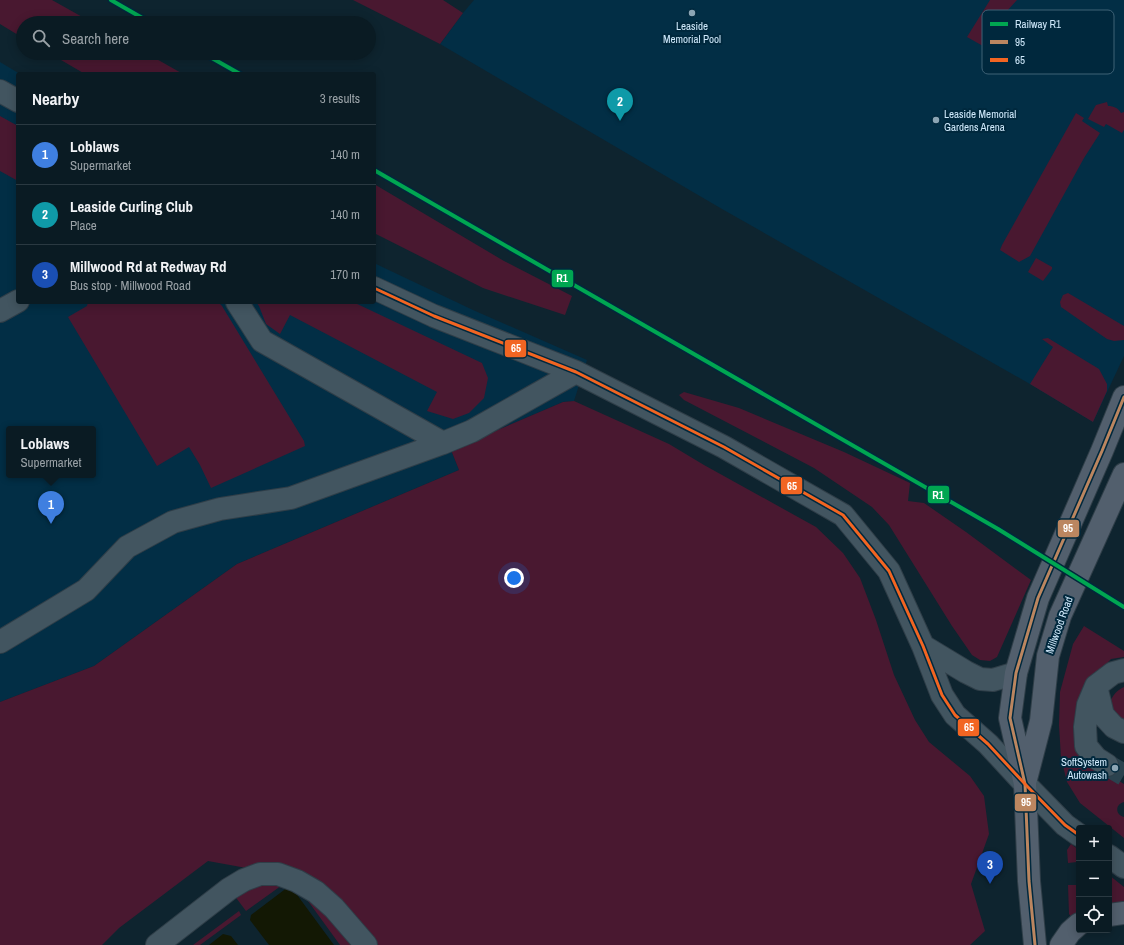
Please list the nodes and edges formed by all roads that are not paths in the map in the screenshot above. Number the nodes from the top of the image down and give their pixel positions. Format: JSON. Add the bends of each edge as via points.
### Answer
{"nodes":[{"id":1,"x":0,"y":91,"type":"edge"},
{"id":2,"x":16,"y":100,"type":"edge"},
{"id":3,"x":376,"y":289,"type":"edge"},
{"id":4,"x":16,"y":302,"type":"edge"},
{"id":5,"x":239,"y":304,"type":"edge"},
{"id":6,"x":0,"y":311,"type":"edge"},
{"id":7,"x":576,"y":372,"type":"junction"},
{"id":8,"x":1124,"y":397,"type":"edge"},
{"id":9,"x":443,"y":443,"type":"junction"},
{"id":10,"x":1124,"y":474,"type":"edge"},
{"id":11,"x":0,"y":642,"type":"edge"},
{"id":12,"x":923,"y":646,"type":"junction"},
{"id":13,"x":1124,"y":670,"type":"edge"},
{"id":14,"x":1016,"y":673,"type":"junction"},
{"id":15,"x":1096,"y":686,"type":"junction"},
{"id":16,"x":1124,"y":732,"type":"edge"},
{"id":17,"x":1107,"y":765,"type":"tunnel mouth"},
{"id":18,"x":1025,"y":784,"type":"junction"},
{"id":19,"x":1076,"y":833,"type":"edge"},
{"id":20,"x":1112,"y":858,"type":"edge"},
{"id":21,"x":1124,"y":867,"type":"edge"},
{"id":22,"x":1124,"y":913,"type":"edge"},
{"id":23,"x":1112,"y":914,"type":"edge"},
{"id":24,"x":1076,"y":927,"type":"edge"},
{"id":25,"x":157,"y":945,"type":"edge"},
{"id":26,"x":366,"y":945,"type":"edge"},
{"id":27,"x":1035,"y":945,"type":"edge"},
{"id":28,"x":1061,"y":945,"type":"edge"}],
"edges":[{"from":1,"to":2,"type":"street"},
{"from":3,"to":7,"type":"street","via":[[434,316]]},
{"from":4,"to":6,"type":"street"},
{"from":5,"to":9,"type":"street","via":[[262,341]]},
{"from":7,"to":9,"type":"street","via":[[472,431]]},
{"from":7,"to":12,"type":"street","via":[[724,447],[843,515],[889,571]]},
{"from":8,"to":14,"type":"main road","name":"Millwood Road","via":[[1038,598]]},
{"from":9,"to":11,"type":"street","via":[[292,498],[220,509],[173,522],[127,547],[86,590]]},
{"from":10,"to":18,"type":"main road","name":"Millwood Road","via":[[1060,616],[1048,656],[1041,721]]},
{"from":12,"to":14,"type":"street","via":[[980,679],[993,680]]},
{"from":12,"to":18,"type":"street","via":[[942,695],[955,715],[988,744]]},
{"from":13,"to":15,"type":"street","via":[[1113,673]]},
{"from":14,"to":18,"type":"main road","name":"Millwood Road","via":[[1010,718]]},
{"from":15,"to":16,"type":"street","via":[[1103,716],[1114,727]]},
{"from":15,"to":17,"type":"street","via":[[1088,705],[1084,727],[1086,746],[1096,758]]},
{"from":18,"to":19,"type":"street"},
{"from":18,"to":27,"type":"main road","name":"Millwood Road","via":[[1029,881]]},
{"from":20,"to":21,"type":"street"},
{"from":22,"to":23,"type":"main road"},
{"from":24,"to":28,"type":"main road"},
{"from":25,"to":26,"type":"street","via":[[244,880],[260,874],[278,874],[316,892],[334,908]]}]}
